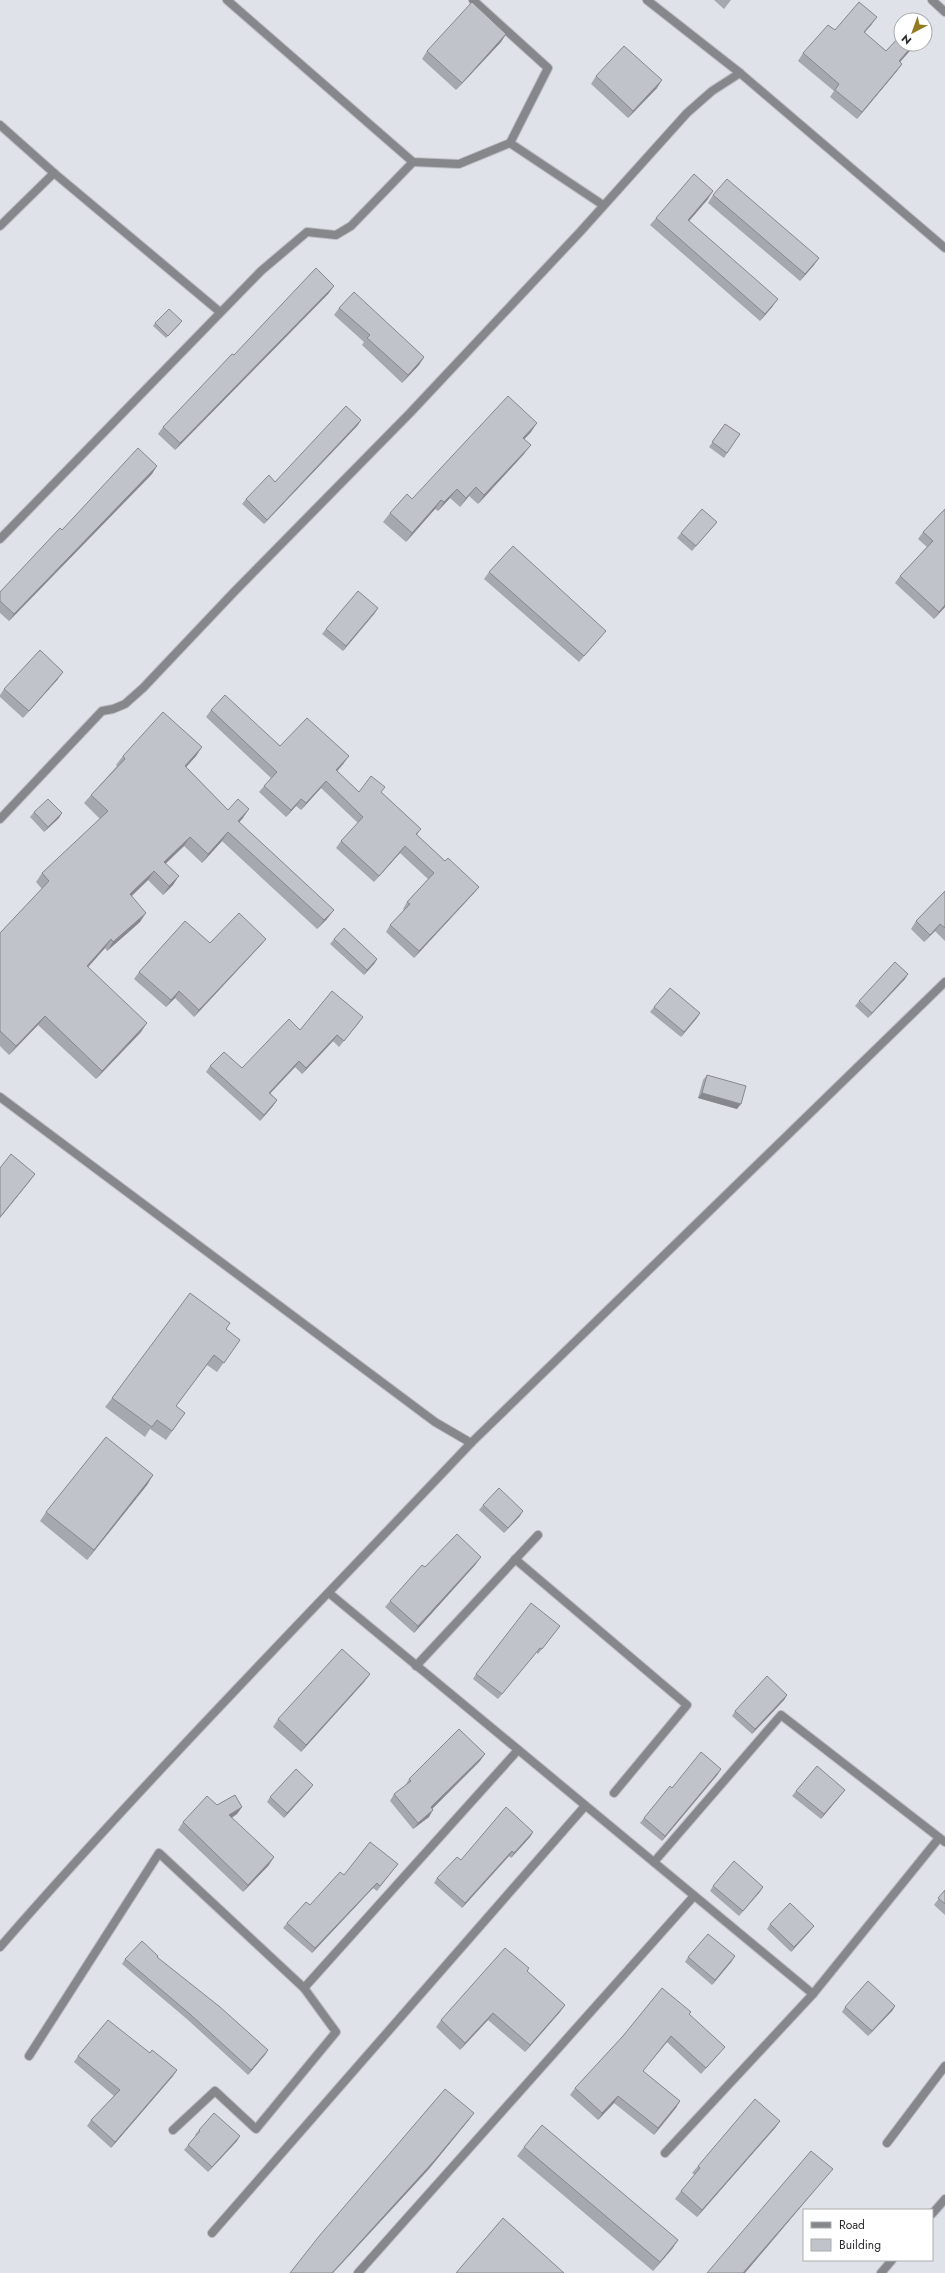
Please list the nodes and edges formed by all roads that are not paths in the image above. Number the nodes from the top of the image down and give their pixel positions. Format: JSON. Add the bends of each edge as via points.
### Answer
{"nodes":[{"id":1,"x":227,"y":0,"type":"edge"},
{"id":2,"x":473,"y":0,"type":"edge"},
{"id":3,"x":647,"y":0,"type":"edge"},
{"id":4,"x":932,"y":0,"type":"edge"},
{"id":5,"x":945,"y":12,"type":"edge"},
{"id":6,"x":740,"y":73,"type":"junction"},
{"id":7,"x":0,"y":125,"type":"edge"},
{"id":8,"x":510,"y":143,"type":"junction"},
{"id":9,"x":413,"y":162,"type":"junction"},
{"id":10,"x":54,"y":173,"type":"junction"},
{"id":11,"x":604,"y":205,"type":"junction"},
{"id":12,"x":0,"y":226,"type":"edge"},
{"id":13,"x":945,"y":248,"type":"edge"},
{"id":14,"x":220,"y":312,"type":"junction"},
{"id":15,"x":0,"y":539,"type":"edge"},
{"id":16,"x":0,"y":819,"type":"edge"},
{"id":17,"x":945,"y":982,"type":"edge"},
{"id":18,"x":0,"y":1097,"type":"edge"},
{"id":19,"x":471,"y":1443,"type":"junction"},
{"id":20,"x":538,"y":1535,"type":"dead end"},
{"id":21,"x":515,"y":1559,"type":"junction"},
{"id":22,"x":329,"y":1594,"type":"junction"},
{"id":23,"x":416,"y":1666,"type":"junction"},
{"id":24,"x":518,"y":1750,"type":"junction"},
{"id":25,"x":614,"y":1793,"type":"dead end"},
{"id":26,"x":585,"y":1806,"type":"junction"},
{"id":27,"x":942,"y":1840,"type":"edge"},
{"id":28,"x":654,"y":1862,"type":"junction"},
{"id":29,"x":694,"y":1896,"type":"junction"},
{"id":30,"x":0,"y":1947,"type":"edge"},
{"id":31,"x":304,"y":1988,"type":"junction"},
{"id":32,"x":813,"y":1994,"type":"junction"},
{"id":33,"x":29,"y":2056,"type":"dead end"},
{"id":34,"x":945,"y":2066,"type":"edge"},
{"id":35,"x":172,"y":2130,"type":"dead end"},
{"id":36,"x":887,"y":2143,"type":"dead end"},
{"id":37,"x":665,"y":2153,"type":"dead end"},
{"id":38,"x":945,"y":2199,"type":"edge"},
{"id":39,"x":933,"y":2213,"type":"edge"},
{"id":40,"x":212,"y":2233,"type":"dead end"},
{"id":41,"x":891,"y":2261,"type":"edge"},
{"id":42,"x":358,"y":2273,"type":"edge"},
{"id":43,"x":881,"y":2273,"type":"edge"}],
"edges":[{"from":1,"to":9,"type":"street"},
{"from":2,"to":8,"type":"street","via":[[548,68]]},
{"from":3,"to":6,"type":"street"},
{"from":4,"to":5,"type":"street"},
{"from":6,"to":11,"type":"street","via":[[712,91],[687,113]]},
{"from":6,"to":13,"type":"street"},
{"from":7,"to":10,"type":"street"},
{"from":8,"to":9,"type":"street","via":[[459,164]]},
{"from":8,"to":11,"type":"street"},
{"from":9,"to":14,"type":"street","via":[[351,226],[336,235],[307,232],[261,271]]},
{"from":10,"to":12,"type":"street"},
{"from":10,"to":14,"type":"street"},
{"from":11,"to":16,"type":"street","via":[[410,413],[143,688],[125,704],[102,711]]},
{"from":14,"to":15,"type":"street"},
{"from":17,"to":19,"type":"street"},
{"from":18,"to":19,"type":"street","via":[[435,1422]]},
{"from":19,"to":22,"type":"street"},
{"from":20,"to":21,"type":"street"},
{"from":21,"to":23,"type":"street"},
{"from":21,"to":25,"type":"street","via":[[687,1705]]},
{"from":22,"to":23,"type":"street"},
{"from":22,"to":30,"type":"street","via":[[59,1880]]},
{"from":23,"to":24,"type":"street"},
{"from":24,"to":26,"type":"street"},
{"from":24,"to":31,"type":"street"},
{"from":26,"to":28,"type":"street"},
{"from":26,"to":40,"type":"street"},
{"from":27,"to":28,"type":"street","via":[[781,1715]]},
{"from":27,"to":32,"type":"street"},
{"from":28,"to":29,"type":"street"},
{"from":29,"to":32,"type":"street"},
{"from":29,"to":42,"type":"street"},
{"from":31,"to":33,"type":"street","via":[[159,1853]]},
{"from":31,"to":35,"type":"street","via":[[336,2032],[256,2129],[215,2091]]},
{"from":32,"to":37,"type":"street"},
{"from":34,"to":36,"type":"street"},
{"from":38,"to":39,"type":"street"},
{"from":41,"to":43,"type":"street"}]}
